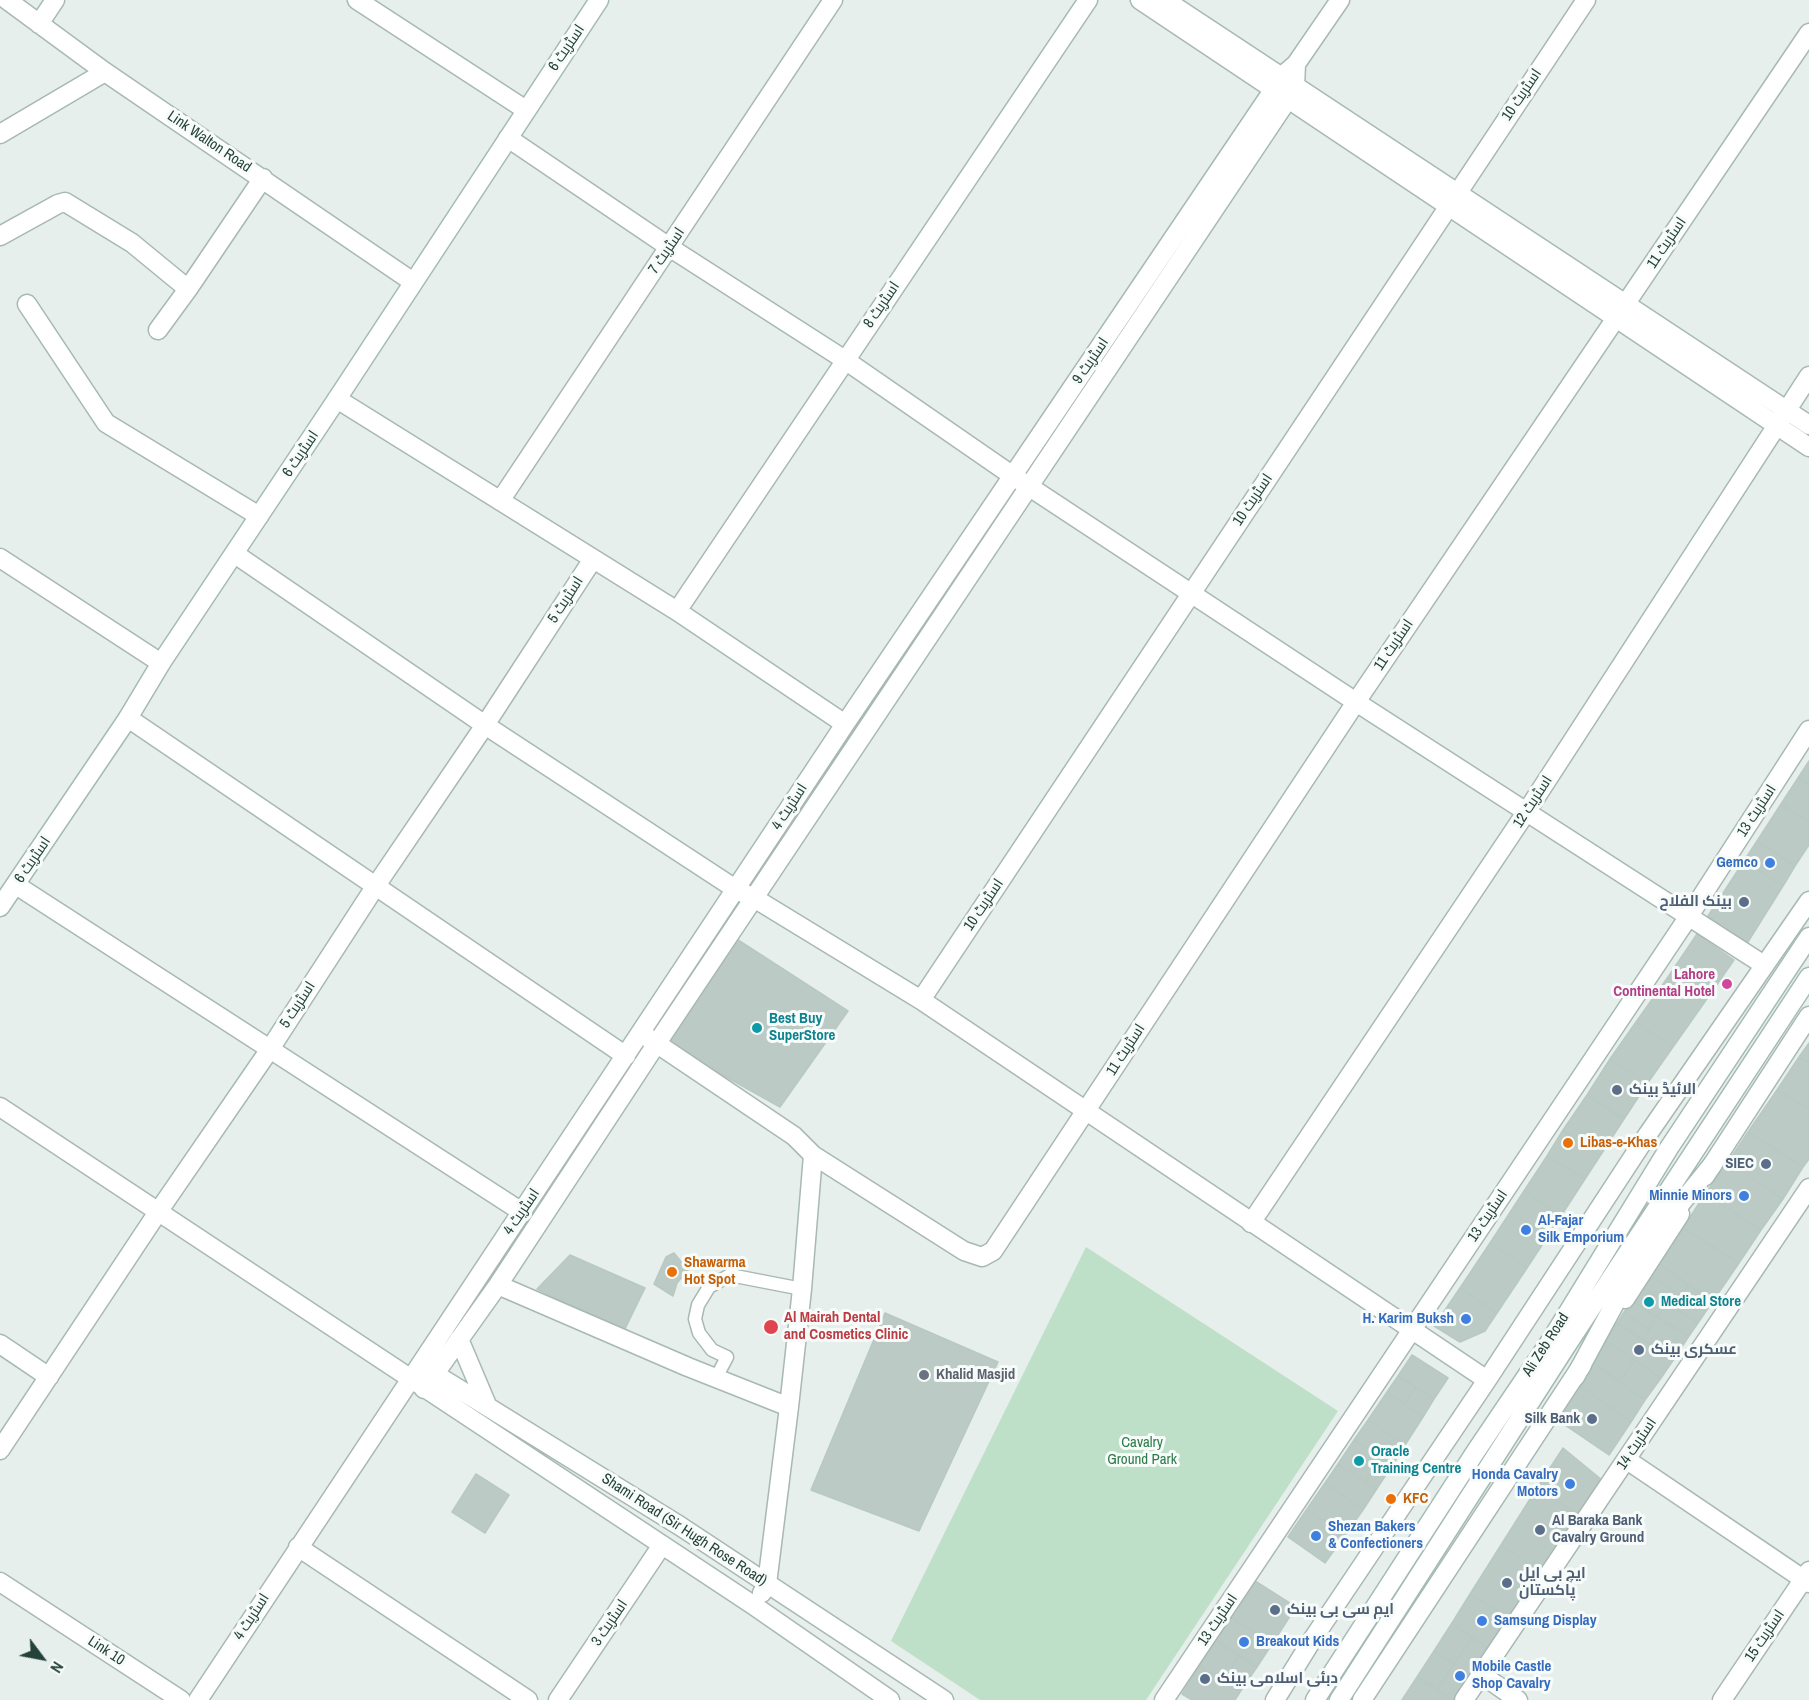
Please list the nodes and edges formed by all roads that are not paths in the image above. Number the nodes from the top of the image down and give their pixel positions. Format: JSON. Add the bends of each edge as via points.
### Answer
{"nodes":[{"id":1,"x":7,"y":0,"type":"edge"},
{"id":2,"x":55,"y":0,"type":"edge"},
{"id":3,"x":357,"y":0,"type":"edge"},
{"id":4,"x":599,"y":0,"type":"edge"},
{"id":5,"x":833,"y":0,"type":"edge"},
{"id":6,"x":1088,"y":0,"type":"edge"},
{"id":7,"x":1140,"y":0,"type":"edge"},
{"id":8,"x":1165,"y":0,"type":"edge"},
{"id":9,"x":1340,"y":0,"type":"edge"},
{"id":10,"x":1586,"y":0,"type":"edge"},
{"id":11,"x":39,"y":24,"type":"junction"},
{"id":12,"x":1809,"y":33,"type":"edge"},
{"id":13,"x":105,"y":72,"type":"junction"},
{"id":14,"x":1284,"y":88,"type":"junction"},
{"id":15,"x":526,"y":110,"type":"junction"},
{"id":16,"x":0,"y":134,"type":"edge"},
{"id":17,"x":508,"y":138,"type":"junction"},
{"id":18,"x":263,"y":178,"type":"junction"},
{"id":19,"x":1452,"y":199,"type":"junction"},
{"id":20,"x":0,"y":236,"type":"edge"},
{"id":21,"x":669,"y":247,"type":"junction"},
{"id":22,"x":413,"y":282,"type":"junction"},
{"id":23,"x":188,"y":289,"type":"junction"},
{"id":24,"x":27,"y":304,"type":"dead end"},
{"id":25,"x":1621,"y":312,"type":"junction"},
{"id":26,"x":158,"y":330,"type":"dead end"},
{"id":27,"x":845,"y":360,"type":"junction"},
{"id":28,"x":1809,"y":376,"type":"edge"},
{"id":29,"x":338,"y":399,"type":"junction"},
{"id":30,"x":1787,"y":411,"type":"junction"},
{"id":31,"x":1809,"y":425,"type":"edge"},
{"id":32,"x":1777,"y":426,"type":"junction"},
{"id":33,"x":1809,"y":447,"type":"edge"},
{"id":34,"x":1021,"y":481,"type":"junction"},
{"id":35,"x":500,"y":501,"type":"junction"},
{"id":36,"x":259,"y":516,"type":"junction"},
{"id":37,"x":235,"y":554,"type":"junction"},
{"id":38,"x":0,"y":558,"type":"edge"},
{"id":39,"x":593,"y":559,"type":"junction"},
{"id":40,"x":1191,"y":592,"type":"junction"},
{"id":41,"x":676,"y":611,"type":"junction"},
{"id":42,"x":161,"y":663,"type":"junction"},
{"id":43,"x":1356,"y":702,"type":"junction"},
{"id":44,"x":128,"y":718,"type":"junction"},
{"id":45,"x":845,"y":724,"type":"junction"},
{"id":46,"x":485,"y":725,"type":"junction"},
{"id":47,"x":1809,"y":730,"type":"edge"},
{"id":48,"x":1527,"y":811,"type":"junction"},
{"id":49,"x":16,"y":885,"type":"junction"},
{"id":50,"x":375,"y":887,"type":"junction"},
{"id":51,"x":737,"y":890,"type":"junction"},
{"id":52,"x":754,"y":898,"type":"junction"},
{"id":53,"x":1809,"y":901,"type":"edge"},
{"id":54,"x":0,"y":907,"type":"edge"},
{"id":55,"x":1689,"y":916,"type":"junction"},
{"id":56,"x":1809,"y":937,"type":"edge"},
{"id":57,"x":1764,"y":965,"type":"junction"},
{"id":58,"x":1804,"y":984,"type":"edge"},
{"id":59,"x":921,"y":1000,"type":"junction"},
{"id":60,"x":1809,"y":1016,"type":"edge"},
{"id":61,"x":640,"y":1033,"type":"junction"},
{"id":62,"x":657,"y":1043,"type":"junction"},
{"id":63,"x":270,"y":1049,"type":"junction"},
{"id":64,"x":626,"y":1056,"type":"junction"},
{"id":65,"x":0,"y":1107,"type":"edge"},
{"id":66,"x":1086,"y":1111,"type":"junction"},
{"id":67,"x":1716,"y":1115,"type":"junction"},
{"id":68,"x":1648,"y":1134,"type":"junction"},
{"id":69,"x":1669,"y":1148,"type":"junction"},
{"id":70,"x":813,"y":1155,"type":"junction"},
{"id":71,"x":1713,"y":1164,"type":"junction"},
{"id":72,"x":1809,"y":1188,"type":"edge"},
{"id":73,"x":158,"y":1212,"type":"junction"},
{"id":74,"x":522,"y":1212,"type":"junction"},
{"id":75,"x":1251,"y":1223,"type":"junction"},
{"id":76,"x":1648,"y":1244,"type":"junction"},
{"id":77,"x":498,"y":1285,"type":"junction"},
{"id":78,"x":802,"y":1289,"type":"junction"},
{"id":79,"x":1412,"y":1329,"type":"junction"},
{"id":80,"x":459,"y":1339,"type":"junction"},
{"id":81,"x":0,"y":1344,"type":"edge"},
{"id":82,"x":1564,"y":1348,"type":"junction"},
{"id":83,"x":49,"y":1377,"type":"junction"},
{"id":84,"x":423,"y":1377,"type":"junction"},
{"id":85,"x":1575,"y":1377,"type":"junction"},
{"id":86,"x":716,"y":1378,"type":"junction"},
{"id":87,"x":1487,"y":1380,"type":"junction"},
{"id":88,"x":487,"y":1405,"type":"junction"},
{"id":89,"x":789,"y":1407,"type":"junction"},
{"id":90,"x":0,"y":1450,"type":"edge"},
{"id":91,"x":1627,"y":1460,"type":"junction"},
{"id":92,"x":662,"y":1545,"type":"junction"},
{"id":93,"x":298,"y":1547,"type":"junction"},
{"id":94,"x":1807,"y":1578,"type":"edge"},
{"id":95,"x":0,"y":1582,"type":"edge"},
{"id":96,"x":767,"y":1584,"type":"junction"},
{"id":97,"x":753,"y":1605,"type":"junction"},
{"id":98,"x":1481,"y":1674,"type":"junction"},
{"id":99,"x":181,"y":1700,"type":"edge"},
{"id":100,"x":198,"y":1700,"type":"edge"},
{"id":101,"x":528,"y":1700,"type":"edge"},
{"id":102,"x":558,"y":1700,"type":"edge"},
{"id":103,"x":890,"y":1700,"type":"edge"},
{"id":104,"x":944,"y":1700,"type":"edge"},
{"id":105,"x":1164,"y":1700,"type":"edge"},
{"id":106,"x":1275,"y":1700,"type":"edge"},
{"id":107,"x":1315,"y":1700,"type":"edge"},
{"id":108,"x":1339,"y":1700,"type":"edge"},
{"id":109,"x":1362,"y":1700,"type":"edge"},
{"id":110,"x":1464,"y":1700,"type":"edge"},
{"id":111,"x":1518,"y":1700,"type":"edge"},
{"id":112,"x":1722,"y":1700,"type":"edge"}],
"edges":[{"from":1,"to":11,"type":"street","name":"Link Walton Road"},
{"from":2,"to":11,"type":"street"},
{"from":3,"to":15,"type":"street"},
{"from":4,"to":15,"type":"street","name":"اسٹریٹ 6"},
{"from":5,"to":21,"type":"street","name":"اسٹریٹ 7"},
{"from":6,"to":27,"type":"street","name":"اسٹریٹ 8"},
{"from":7,"to":14,"type":"street"},
{"from":8,"to":14,"type":"street"},
{"from":9,"to":14,"type":"street","name":"اسٹریٹ 9"},
{"from":10,"to":19,"type":"street","name":"اسٹریٹ 10"},
{"from":11,"to":13,"type":"street","name":"Link Walton Road"},
{"from":12,"to":25,"type":"street","name":"اسٹریٹ 11"},
{"from":13,"to":16,"type":"street"},
{"from":13,"to":18,"type":"street","name":"Link Walton Road"},
{"from":14,"to":19,"type":"street"},
{"from":14,"to":34,"type":"street","name":"اسٹریٹ 9"},
{"from":15,"to":17,"type":"street","name":"اسٹریٹ 6"},
{"from":17,"to":21,"type":"street"},
{"from":17,"to":22,"type":"street","name":"اسٹریٹ 6"},
{"from":18,"to":22,"type":"street","name":"Link Walton Road"},
{"from":18,"to":23,"type":"street"},
{"from":19,"to":25,"type":"street"},
{"from":19,"to":40,"type":"street","name":"اسٹریٹ 10"},
{"from":20,"to":23,"type":"street","via":[[65,202],[132,243]]},
{"from":21,"to":27,"type":"street"},
{"from":21,"to":35,"type":"street","name":"اسٹریٹ 7"},
{"from":22,"to":29,"type":"street","name":"اسٹریٹ 6"},
{"from":23,"to":26,"type":"street"},
{"from":24,"to":36,"type":"street","via":[[106,423]]},
{"from":25,"to":30,"type":"street"},
{"from":25,"to":32,"type":"street"},
{"from":25,"to":43,"type":"street","name":"اسٹریٹ 11"},
{"from":27,"to":34,"type":"street"},
{"from":27,"to":41,"type":"street","name":"اسٹریٹ 8"},
{"from":28,"to":30,"type":"street","name":"اسٹریٹ 12"},
{"from":29,"to":35,"type":"street"},
{"from":29,"to":36,"type":"street","name":"اسٹریٹ 6"},
{"from":30,"to":31,"type":"street"},
{"from":30,"to":32,"type":"street","name":"اسٹریٹ 12"},
{"from":32,"to":33,"type":"street"},
{"from":32,"to":48,"type":"street","name":"اسٹریٹ 12"},
{"from":34,"to":40,"type":"street"},
{"from":34,"to":45,"type":"street","name":"اسٹریٹ 9"},
{"from":34,"to":52,"type":"street"},
{"from":35,"to":39,"type":"street"},
{"from":36,"to":37,"type":"street","name":"اسٹریٹ 6"},
{"from":37,"to":42,"type":"street","name":"اسٹریٹ 6"},
{"from":37,"to":46,"type":"street"},
{"from":38,"to":42,"type":"street"},
{"from":39,"to":41,"type":"street"},
{"from":39,"to":46,"type":"street","name":"اسٹریٹ 5"},
{"from":40,"to":43,"type":"street"},
{"from":40,"to":59,"type":"street","name":"اسٹریٹ 10"},
{"from":41,"to":45,"type":"street"},
{"from":42,"to":44,"type":"street","name":"اسٹریٹ 6"},
{"from":43,"to":48,"type":"street"},
{"from":43,"to":66,"type":"street","name":"اسٹریٹ 11"},
{"from":44,"to":49,"type":"street","name":"اسٹریٹ 6"},
{"from":44,"to":50,"type":"street"},
{"from":45,"to":51,"type":"street","name":"اسٹریٹ 4"},
{"from":46,"to":50,"type":"street","name":"اسٹریٹ 5"},
{"from":46,"to":51,"type":"street"},
{"from":47,"to":55,"type":"street","name":"اسٹریٹ 13"},
{"from":48,"to":55,"type":"street"},
{"from":48,"to":75,"type":"street","name":"اسٹریٹ 12"},
{"from":49,"to":54,"type":"street","name":"اسٹریٹ 6"},
{"from":49,"to":63,"type":"street"},
{"from":50,"to":63,"type":"street","name":"اسٹریٹ 5"},
{"from":50,"to":64,"type":"street"},
{"from":51,"to":52,"type":"street"},
{"from":51,"to":61,"type":"street","name":"اسٹریٹ 4"},
{"from":52,"to":59,"type":"street"},
{"from":52,"to":62,"type":"street"},
{"from":53,"to":57,"type":"street"},
{"from":55,"to":57,"type":"street"},
{"from":55,"to":79,"type":"street","name":"اسٹریٹ 13"},
{"from":56,"to":69,"type":"street","name":"Ali Zeb Road"},
{"from":57,"to":68,"type":"street"},
{"from":58,"to":67,"type":"street","name":"Ali Zeb Road"},
{"from":59,"to":66,"type":"street"},
{"from":60,"to":71,"type":"street"},
{"from":61,"to":62,"type":"street"},
{"from":61,"to":64,"type":"street","name":"اسٹریٹ 4"},
{"from":62,"to":70,"type":"street","via":[[794,1136]]},
{"from":62,"to":77,"type":"street"},
{"from":63,"to":73,"type":"street","name":"اسٹریٹ 5"},
{"from":63,"to":74,"type":"street"},
{"from":64,"to":74,"type":"street","name":"اسٹریٹ 4"},
{"from":65,"to":73,"type":"street"},
{"from":66,"to":70,"type":"street","name":"اسٹریٹ 11","via":[[993,1251],[982,1257],[964,1251]]},
{"from":66,"to":75,"type":"street"},
{"from":67,"to":76,"type":"street"},
{"from":67,"to":82,"type":"street","name":"Ali Zeb Road"},
{"from":68,"to":69,"type":"street"},
{"from":68,"to":87,"type":"street"},
{"from":69,"to":107,"type":"street","name":"Ali Zeb Road","via":[[1551,1340]]},
{"from":70,"to":78,"type":"street"},
{"from":71,"to":76,"type":"street"},
{"from":71,"to":85,"type":"street"},
{"from":72,"to":91,"type":"street","name":"اسٹریٹ 14"},
{"from":73,"to":83,"type":"street","name":"اسٹریٹ 5"},
{"from":73,"to":84,"type":"street"},
{"from":74,"to":84,"type":"street","name":"اسٹریٹ 4"},
{"from":75,"to":79,"type":"street"},
{"from":76,"to":82,"type":"street"},
{"from":76,"to":85,"type":"street"},
{"from":77,"to":80,"type":"street"},
{"from":77,"to":86,"type":"street"},
{"from":78,"to":86,"type":"lane","via":[[730,1275],[709,1287],[695,1319],[699,1333],[712,1350],[727,1357]]},
{"from":78,"to":89,"type":"street"},
{"from":79,"to":87,"type":"street"},
{"from":79,"to":105,"type":"street","name":"اسٹریٹ 13"},
{"from":80,"to":84,"type":"street"},
{"from":80,"to":88,"type":"street"},
{"from":81,"to":83,"type":"street"},
{"from":82,"to":108,"type":"street","name":"Ali Zeb Road"},
{"from":83,"to":90,"type":"street","name":"اسٹریٹ 5"},
{"from":84,"to":88,"type":"street","name":"Shami Road (Sir Hugh Rose Road)"},
{"from":84,"to":92,"type":"street","name":"Shami Road (Sir Hugh Rose Road)"},
{"from":84,"to":93,"type":"street","name":"اسٹریٹ 4"},
{"from":85,"to":109,"type":"street"},
{"from":86,"to":89,"type":"street"},
{"from":87,"to":106,"type":"street"},
{"from":88,"to":96,"type":"street","name":"Shami Road (Sir Hugh Rose Road)"},
{"from":89,"to":96,"type":"street"},
{"from":91,"to":94,"type":"street"},
{"from":91,"to":98,"type":"street","name":"اسٹریٹ 14"},
{"from":92,"to":97,"type":"street","name":"Shami Road (Sir Hugh Rose Road)"},
{"from":92,"to":102,"type":"street","name":"اسٹریٹ 3"},
{"from":93,"to":100,"type":"street","name":"اسٹریٹ 4"},
{"from":93,"to":101,"type":"street"},
{"from":94,"to":112,"type":"street","name":"اسٹریٹ 15"},
{"from":95,"to":99,"type":"street","name":"Link 10"},
{"from":96,"to":97,"type":"street"},
{"from":96,"to":104,"type":"street","name":"Shami Road (Sir Hugh Rose Road)"},
{"from":97,"to":103,"type":"street","name":"Shami Road (Sir Hugh Rose Road)"},
{"from":98,"to":110,"type":"street","name":"اسٹریٹ 14"},
{"from":98,"to":111,"type":"street"}]}
